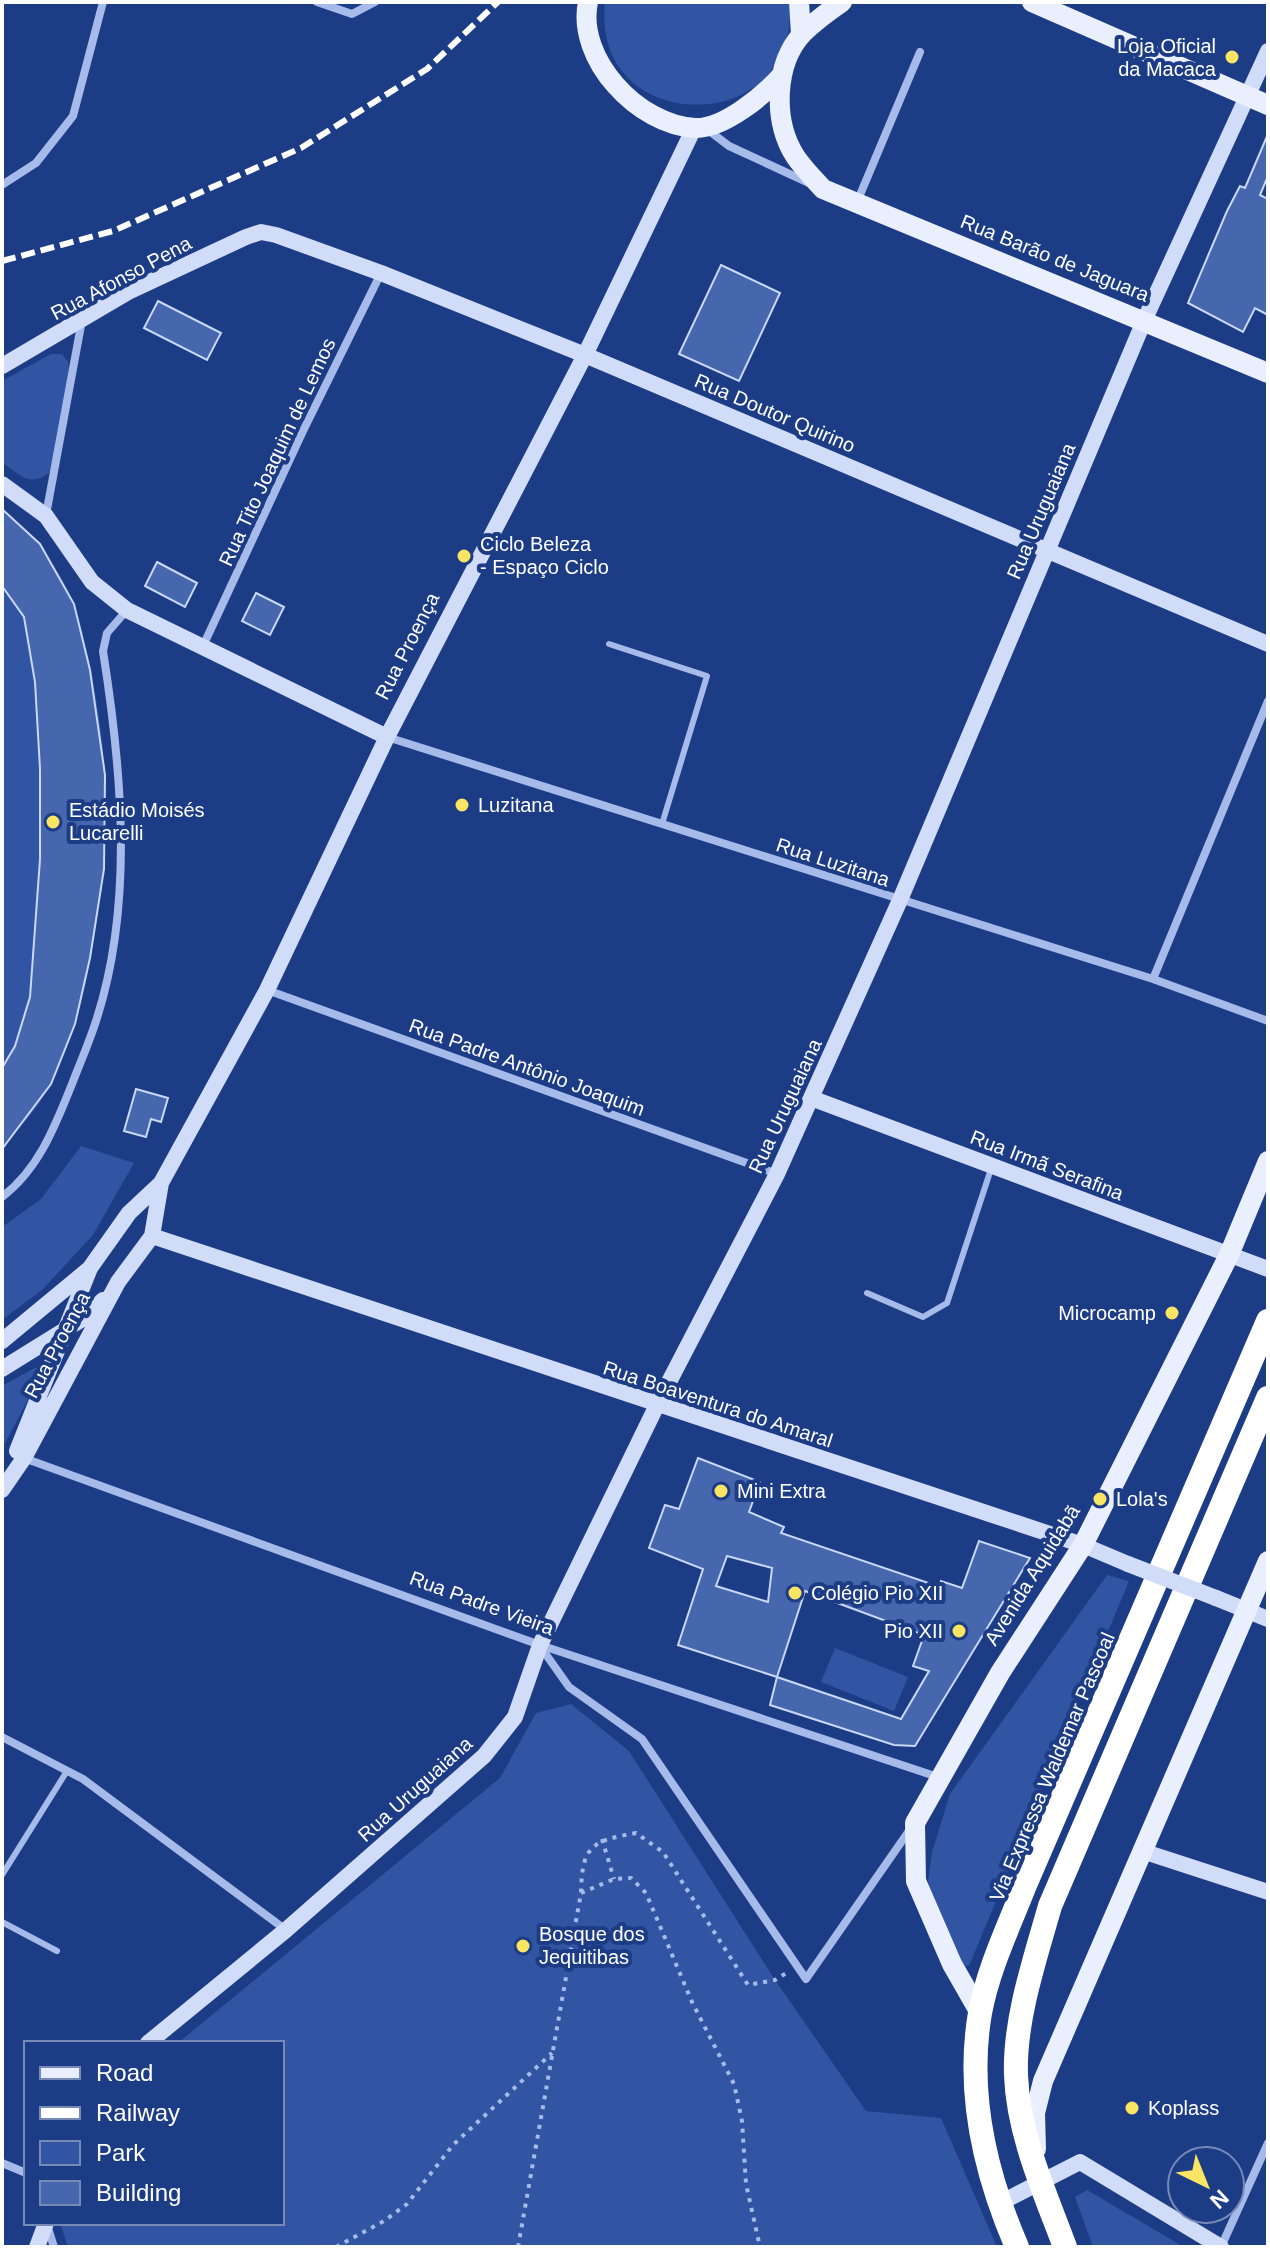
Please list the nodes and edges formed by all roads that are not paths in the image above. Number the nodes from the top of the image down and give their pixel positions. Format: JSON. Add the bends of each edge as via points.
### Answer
{"nodes":[{"id":1,"x":103,"y":2,"type":"edge"},
{"id":2,"x":317,"y":2,"type":"edge"},
{"id":3,"x":345,"y":2,"type":"edge"},
{"id":4,"x":375,"y":2,"type":"edge"},
{"id":5,"x":588,"y":2,"type":"edge"},
{"id":6,"x":799,"y":2,"type":"edge"},
{"id":7,"x":842,"y":2,"type":"edge"},
{"id":8,"x":1032,"y":2,"type":"edge"},
{"id":9,"x":337,"y":11,"type":"junction"},
{"id":10,"x":801,"y":35,"type":"junction"},
{"id":11,"x":1268,"y":51,"type":"edge"},
{"id":12,"x":920,"y":52,"type":"dead end"},
{"id":13,"x":782,"y":75,"type":"junction"},
{"id":14,"x":1247,"y":96,"type":"junction"},
{"id":15,"x":1268,"y":105,"type":"edge"},
{"id":16,"x":699,"y":127,"type":"junction"},
{"id":17,"x":2,"y":185,"type":"edge"},
{"id":18,"x":823,"y":189,"type":"junction"},
{"id":19,"x":857,"y":202,"type":"junction"},
{"id":20,"x":261,"y":232,"type":"joint"},
{"id":21,"x":381,"y":273,"type":"junction"},
{"id":22,"x":82,"y":319,"type":"junction"},
{"id":23,"x":1144,"y":321,"type":"junction"},
{"id":24,"x":585,"y":355,"type":"junction"},
{"id":25,"x":2,"y":366,"type":"edge"},
{"id":26,"x":1268,"y":373,"type":"edge"},
{"id":27,"x":2,"y":484,"type":"edge"},
{"id":28,"x":46,"y":516,"type":"junction"},
{"id":29,"x":1046,"y":549,"type":"junction"},
{"id":30,"x":127,"y":610,"type":"junction"},
{"id":31,"x":609,"y":644,"type":"dead end"},
{"id":32,"x":1268,"y":644,"type":"edge"},
{"id":33,"x":203,"y":646,"type":"junction"},
{"id":34,"x":1268,"y":701,"type":"edge"},
{"id":35,"x":387,"y":737,"type":"junction"},
{"id":36,"x":662,"y":824,"type":"junction"},
{"id":37,"x":900,"y":900,"type":"junction"},
{"id":38,"x":1153,"y":979,"type":"junction"},
{"id":39,"x":267,"y":990,"type":"junction"},
{"id":40,"x":1268,"y":1021,"type":"edge"},
{"id":41,"x":811,"y":1098,"type":"junction"},
{"id":42,"x":1268,"y":1161,"type":"edge"},
{"id":43,"x":993,"y":1166,"type":"junction"},
{"id":44,"x":777,"y":1174,"type":"junction"},
{"id":45,"x":161,"y":1183,"type":"junction"},
{"id":46,"x":2,"y":1197,"type":"edge"},
{"id":47,"x":152,"y":1236,"type":"junction"},
{"id":48,"x":1229,"y":1255,"type":"junction"},
{"id":49,"x":90,"y":1268,"type":"junction"},
{"id":50,"x":1266,"y":1269,"type":"edge"},
{"id":51,"x":118,"y":1282,"type":"junction"},
{"id":52,"x":867,"y":1293,"type":"dead end"},
{"id":53,"x":1268,"y":1321,"type":"edge"},
{"id":54,"x":68,"y":1328,"type":"junction"},
{"id":55,"x":2,"y":1341,"type":"edge"},
{"id":56,"x":2,"y":1369,"type":"edge"},
{"id":57,"x":1268,"y":1398,"type":"edge"},
{"id":58,"x":657,"y":1405,"type":"junction"},
{"id":59,"x":17,"y":1461,"type":"junction"},
{"id":60,"x":2,"y":1490,"type":"edge"},
{"id":61,"x":1083,"y":1545,"type":"junction"},
{"id":62,"x":1268,"y":1561,"type":"edge"},
{"id":63,"x":1245,"y":1610,"type":"junction"},
{"id":64,"x":1268,"y":1619,"type":"edge"},
{"id":65,"x":540,"y":1645,"type":"junction"},
{"id":66,"x":2,"y":1737,"type":"edge"},
{"id":67,"x":67,"y":1771,"type":"junction"},
{"id":68,"x":938,"y":1777,"type":"junction"},
{"id":69,"x":915,"y":1823,"type":"junction"},
{"id":70,"x":1142,"y":1851,"type":"junction"},
{"id":71,"x":2,"y":1875,"type":"edge"},
{"id":72,"x":1268,"y":1892,"type":"edge"},
{"id":73,"x":2,"y":1922,"type":"edge"},
{"id":74,"x":286,"y":1930,"type":"junction"},
{"id":75,"x":57,"y":1951,"type":"dead end"},
{"id":76,"x":980,"y":2013,"type":"junction"},
{"id":77,"x":150,"y":2041,"type":"edge"},
{"id":78,"x":1268,"y":2143,"type":"edge"},
{"id":79,"x":2,"y":2163,"type":"edge"},
{"id":80,"x":24,"y":2172,"type":"edge"},
{"id":81,"x":1038,"y":2173,"type":"junction"},
{"id":82,"x":998,"y":2204,"type":"junction"},
{"id":83,"x":46,"y":2225,"type":"edge"},
{"id":84,"x":48,"y":2225,"type":"edge"},
{"id":85,"x":37,"y":2247,"type":"edge"},
{"id":86,"x":54,"y":2247,"type":"edge"},
{"id":87,"x":1017,"y":2247,"type":"edge"},
{"id":88,"x":1065,"y":2247,"type":"edge"},
{"id":89,"x":1221,"y":2247,"type":"edge"}],
"edges":[{"from":1,"to":17,"type":"street","via":[[73,116],[36,163]]},
{"from":2,"to":9,"type":"street"},
{"from":3,"to":9,"type":"street"},
{"from":4,"to":9,"type":"street","via":[[352,14]]},
{"from":5,"to":16,"type":"main road","via":[[588,41],[603,74],[660,118]]},
{"from":6,"to":10,"type":"main road"},
{"from":7,"to":10,"type":"main road"},
{"from":8,"to":14,"type":"main road"},
{"from":10,"to":13,"type":"main road"},
{"from":11,"to":14,"type":"main road","name":"Rua Uruguaiana"},
{"from":12,"to":19,"type":"street"},
{"from":13,"to":16,"type":"main road","via":[[748,106]]},
{"from":13,"to":18,"type":"main road","via":[[778,97],[785,135]]},
{"from":14,"to":15,"type":"main road"},
{"from":14,"to":23,"type":"main road","name":"Rua Uruguaiana"},
{"from":16,"to":18,"type":"street"},
{"from":16,"to":24,"type":"main road","name":"Rua Proença"},
{"from":18,"to":19,"type":"main road","name":"Rua Barão de Jaguara"},
{"from":19,"to":23,"type":"main road","name":"Rua Barão de Jaguara"},
{"from":20,"to":21,"type":"main road","name":"Rua Doutor Quirino"},
{"from":20,"to":22,"type":"main road","name":"Rua Afonso Pena","via":[[128,292]]},
{"from":21,"to":24,"type":"main road","name":"Rua Doutor Quirino"},
{"from":21,"to":33,"type":"street","name":"Rua Tito Joaquim de Lemos"},
{"from":22,"to":25,"type":"main road","name":"Rua Afonso Pena"},
{"from":22,"to":28,"type":"street"},
{"from":23,"to":26,"type":"main road","name":"Rua Barão de Jaguara"},
{"from":23,"to":29,"type":"main road","name":"Rua Uruguaiana"},
{"from":24,"to":29,"type":"main road","name":"Rua Doutor Quirino"},
{"from":24,"to":35,"type":"main road","name":"Rua Proença"},
{"from":27,"to":28,"type":"main road"},
{"from":28,"to":30,"type":"main road","via":[[92,582]]},
{"from":29,"to":32,"type":"main road","name":"Rua Doutor Quirino"},
{"from":29,"to":37,"type":"main road","name":"Rua Uruguaiana"},
{"from":30,"to":33,"type":"main road"},
{"from":30,"to":46,"type":"street","via":[[107,633],[103,651],[119,782],[112,951],[96,1020],[57,1124],[39,1158]]},
{"from":31,"to":36,"type":"lane","via":[[707,676]]},
{"from":33,"to":35,"type":"main road"},
{"from":34,"to":38,"type":"street"},
{"from":35,"to":36,"type":"street","name":"Rua Luzitana"},
{"from":35,"to":39,"type":"main road","name":"Rua Proença"},
{"from":36,"to":37,"type":"street","name":"Rua Luzitana"},
{"from":37,"to":38,"type":"street","name":"Rua Luzitana"},
{"from":37,"to":41,"type":"main road","name":"Rua Uruguaiana"},
{"from":38,"to":40,"type":"street","name":"Rua Luzitana"},
{"from":39,"to":44,"type":"street","name":"Rua Padre Antônio Joaquim"},
{"from":39,"to":45,"type":"main road","name":"Rua Proença"},
{"from":41,"to":43,"type":"main road","name":"Rua Irmã Serafina"},
{"from":41,"to":44,"type":"main road","name":"Rua Uruguaiana"},
{"from":42,"to":48,"type":"main road","name":"Avenida Aquidabã"},
{"from":43,"to":48,"type":"main road","name":"Rua Irmã Serafina"},
{"from":43,"to":52,"type":"lane","via":[[947,1303],[923,1317]]},
{"from":44,"to":58,"type":"main road","name":"Rua Uruguaiana"},
{"from":45,"to":47,"type":"main road","name":"Rua Proença"},
{"from":45,"to":49,"type":"main road","name":"Rua Proença","via":[[129,1213]]},
{"from":47,"to":51,"type":"main road","name":"Rua Proença"},
{"from":47,"to":58,"type":"main road","name":"Rua Boaventura do Amaral"},
{"from":48,"to":50,"type":"main road","name":"Rua Irmã Serafina"},
{"from":48,"to":61,"type":"main road","name":"Avenida Aquidabã"},
{"from":49,"to":54,"type":"main road","name":"Rua Proença"},
{"from":49,"to":55,"type":"main road"},
{"from":51,"to":54,"type":"main road","name":"Rua Proença"},
{"from":51,"to":59,"type":"main road","name":"Rua Proença"},
{"from":53,"to":76,"type":"highway","name":"Via Expressa Waldemar Pascoal","via":[[1025,1885]]},
{"from":54,"to":56,"type":"main road"},
{"from":54,"to":59,"type":"main road","name":"Rua Proença"},
{"from":57,"to":81,"type":"highway","via":[[1050,1906],[1025,2005],[1016,2074]]},
{"from":58,"to":61,"type":"main road","name":"Rua Boaventura do Amaral"},
{"from":58,"to":65,"type":"main road","name":"Rua Uruguaiana"},
{"from":59,"to":60,"type":"main road","name":"Rua Proença"},
{"from":59,"to":65,"type":"street","name":"Rua Padre Vieira"},
{"from":61,"to":63,"type":"main road","name":"Rua Boaventura do Amaral","bridge":true},
{"from":61,"to":68,"type":"main road","name":"Avenida Aquidabã"},
{"from":62,"to":63,"type":"main road"},
{"from":63,"to":64,"type":"main road","name":"Rua Boaventura do Amaral"},
{"from":63,"to":70,"type":"main road"},
{"from":65,"to":68,"type":"street","name":"Rua Padre Vieira"},
{"from":65,"to":69,"type":"street","via":[[569,1687],[642,1739],[806,1979]]},
{"from":65,"to":74,"type":"main road","name":"Rua Uruguaiana","via":[[515,1717],[484,1756]]},
{"from":66,"to":67,"type":"street"},
{"from":67,"to":71,"type":"lane"},
{"from":67,"to":74,"type":"street"},
{"from":68,"to":69,"type":"main road","name":"Avenida Aquidabã"},
{"from":69,"to":76,"type":"main road","name":"Avenida Aquidabã","via":[[916,1881]]},
{"from":70,"to":72,"type":"main road"},
{"from":70,"to":81,"type":"main road","via":[[1043,2081],[1035,2113]]},
{"from":73,"to":75,"type":"lane"},
{"from":74,"to":77,"type":"main road","name":"Rua Uruguaiana"},
{"from":76,"to":82,"type":"highway","name":"Via Expressa Waldemar Pascoal","via":[[975,2073],[981,2141]]},
{"from":78,"to":89,"type":"street"},
{"from":79,"to":80,"type":"street"},
{"from":81,"to":82,"type":"main road"},
{"from":81,"to":88,"type":"highway"},
{"from":81,"to":89,"type":"main road","via":[[1080,2162]]},
{"from":82,"to":87,"type":"highway","name":"Via Expressa Waldemar Pascoal"},
{"from":83,"to":85,"type":"main road"},
{"from":84,"to":86,"type":"street"}]}
